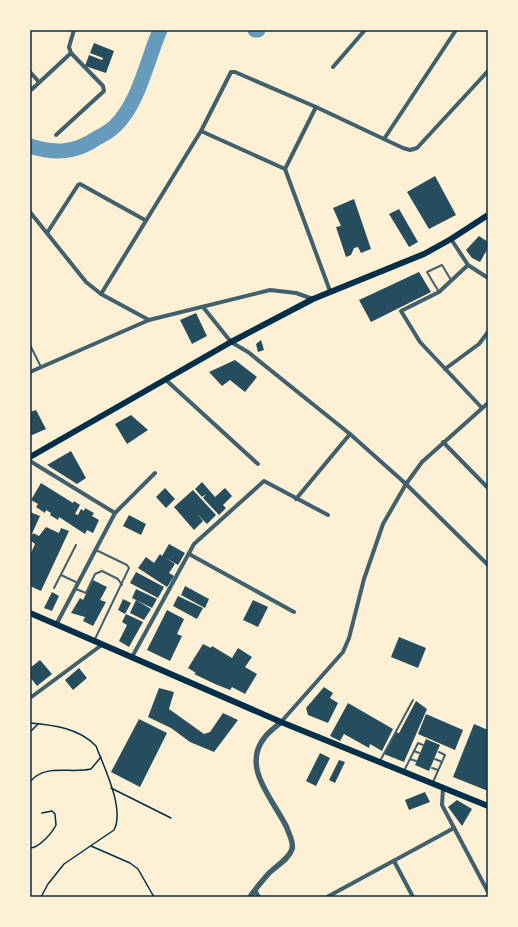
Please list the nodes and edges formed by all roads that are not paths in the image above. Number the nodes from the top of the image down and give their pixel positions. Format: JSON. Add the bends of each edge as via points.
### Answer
{"nodes":[{"id":1,"x":73,"y":30,"type":"edge"},
{"id":2,"x":365,"y":30,"type":"edge"},
{"id":3,"x":456,"y":30,"type":"edge"},
{"id":4,"x":71,"y":54,"type":"junction"},
{"id":5,"x":333,"y":67,"type":"dead end"},
{"id":6,"x":488,"y":71,"type":"edge"},
{"id":7,"x":30,"y":72,"type":"edge"},
{"id":8,"x":39,"y":82,"type":"junction"},
{"id":9,"x":30,"y":91,"type":"edge"},
{"id":10,"x":316,"y":107,"type":"junction"},
{"id":11,"x":201,"y":132,"type":"junction"},
{"id":12,"x":56,"y":135,"type":"dead end"},
{"id":13,"x":384,"y":139,"type":"junction"},
{"id":14,"x":285,"y":169,"type":"junction"},
{"id":15,"x":30,"y":212,"type":"edge"},
{"id":16,"x":488,"y":215,"type":"edge"},
{"id":17,"x":145,"y":220,"type":"junction"},
{"id":18,"x":46,"y":233,"type":"junction"},
{"id":19,"x":451,"y":239,"type":"junction"},
{"id":20,"x":468,"y":265,"type":"junction"},
{"id":21,"x":488,"y":278,"type":"edge"},
{"id":22,"x":452,"y":281,"type":"junction"},
{"id":23,"x":330,"y":291,"type":"junction"},
{"id":24,"x":439,"y":292,"type":"junction"},
{"id":25,"x":101,"y":294,"type":"junction"},
{"id":26,"x":313,"y":299,"type":"junction"},
{"id":27,"x":203,"y":308,"type":"junction"},
{"id":28,"x":149,"y":320,"type":"junction"},
{"id":29,"x":488,"y":332,"type":"edge"},
{"id":30,"x":231,"y":342,"type":"junction"},
{"id":31,"x":30,"y":345,"type":"edge"},
{"id":32,"x":42,"y":367,"type":"junction"},
{"id":33,"x":445,"y":369,"type":"junction"},
{"id":34,"x":30,"y":372,"type":"edge"},
{"id":35,"x":166,"y":380,"type":"junction"},
{"id":36,"x":488,"y":403,"type":"edge"},
{"id":37,"x":482,"y":408,"type":"junction"},
{"id":38,"x":350,"y":434,"type":"junction"},
{"id":39,"x":443,"y":442,"type":"junction"},
{"id":40,"x":30,"y":457,"type":"edge"},
{"id":41,"x":30,"y":461,"type":"edge"},
{"id":42,"x":258,"y":464,"type":"dead end"},
{"id":43,"x":155,"y":473,"type":"dead end"},
{"id":44,"x":406,"y":484,"type":"junction"},
{"id":45,"x":487,"y":484,"type":"edge"},
{"id":46,"x":296,"y":499,"type":"junction"},
{"id":47,"x":115,"y":513,"type":"junction"},
{"id":48,"x":328,"y":515,"type":"dead end"},
{"id":49,"x":76,"y":545,"type":"dead end"},
{"id":50,"x":95,"y":549,"type":"junction"},
{"id":51,"x":189,"y":554,"type":"junction"},
{"id":52,"x":488,"y":564,"type":"edge"},
{"id":53,"x":61,"y":575,"type":"junction"},
{"id":54,"x":78,"y":583,"type":"junction"},
{"id":55,"x":122,"y":585,"type":"junction"},
{"id":56,"x":54,"y":588,"type":"dead end"},
{"id":57,"x":75,"y":588,"type":"junction"},
{"id":58,"x":294,"y":612,"type":"dead end"},
{"id":59,"x":30,"y":613,"type":"edge"},
{"id":60,"x":57,"y":623,"type":"junction"},
{"id":61,"x":95,"y":640,"type":"junction"},
{"id":62,"x":103,"y":644,"type":"junction"},
{"id":63,"x":132,"y":657,"type":"junction"},
{"id":64,"x":30,"y":698,"type":"edge"},
{"id":65,"x":413,"y":700,"type":"dead end"},
{"id":66,"x":281,"y":722,"type":"junction"},
{"id":67,"x":423,"y":745,"type":"dead end"},
{"id":68,"x":414,"y":751,"type":"junction"},
{"id":69,"x":439,"y":752,"type":"dead end"},
{"id":70,"x":420,"y":753,"type":"dead end"},
{"id":71,"x":410,"y":759,"type":"junction"},
{"id":72,"x":435,"y":759,"type":"dead end"},
{"id":73,"x":416,"y":761,"type":"dead end"},
{"id":74,"x":379,"y":762,"type":"junction"},
{"id":75,"x":442,"y":762,"type":"junction"},
{"id":76,"x":432,"y":768,"type":"dead end"},
{"id":77,"x":438,"y":770,"type":"junction"},
{"id":78,"x":404,"y":772,"type":"junction"},
{"id":79,"x":432,"y":783,"type":"junction"},
{"id":80,"x":443,"y":788,"type":"junction"},
{"id":81,"x":488,"y":806,"type":"edge"},
{"id":82,"x":454,"y":828,"type":"junction"},
{"id":83,"x":394,"y":861,"type":"junction"},
{"id":84,"x":255,"y":890,"type":"junction"},
{"id":85,"x":488,"y":892,"type":"edge"},
{"id":86,"x":335,"y":895,"type":"edge"},
{"id":87,"x":250,"y":897,"type":"edge"},
{"id":88,"x":259,"y":897,"type":"edge"},
{"id":89,"x":327,"y":897,"type":"edge"},
{"id":90,"x":413,"y":897,"type":"edge"}],
"edges":[{"from":1,"to":4,"type":"street","via":[[69,47]]},
{"from":2,"to":5,"type":"street"},
{"from":3,"to":13,"type":"street"},
{"from":4,"to":8,"type":"street"},
{"from":4,"to":12,"type":"street","via":[[104,88],[102,93]]},
{"from":6,"to":13,"type":"street","via":[[416,148],[410,150]]},
{"from":7,"to":8,"type":"street"},
{"from":8,"to":9,"type":"street"},
{"from":10,"to":11,"type":"street","via":[[231,72]]},
{"from":10,"to":13,"type":"street"},
{"from":10,"to":14,"type":"street"},
{"from":11,"to":14,"type":"street"},
{"from":11,"to":17,"type":"street"},
{"from":14,"to":23,"type":"street"},
{"from":15,"to":18,"type":"street"},
{"from":16,"to":19,"type":"main road"},
{"from":17,"to":18,"type":"street","via":[[83,184],[78,185]]},
{"from":17,"to":25,"type":"street"},
{"from":18,"to":25,"type":"street","via":[[86,282]]},
{"from":19,"to":20,"type":"street"},
{"from":19,"to":23,"type":"main road","via":[[424,254]]},
{"from":20,"to":21,"type":"street"},
{"from":20,"to":22,"type":"street"},
{"from":22,"to":24,"type":"street"},
{"from":22,"to":24,"type":"lane","via":[[442,265],[427,272]]},
{"from":23,"to":26,"type":"main road"},
{"from":24,"to":33,"type":"street","via":[[401,311],[420,342]]},
{"from":25,"to":28,"type":"street"},
{"from":26,"to":27,"type":"street","via":[[296,293],[270,290]]},
{"from":26,"to":30,"type":"main road"},
{"from":27,"to":28,"type":"street"},
{"from":27,"to":30,"type":"street"},
{"from":28,"to":32,"type":"street"},
{"from":29,"to":33,"type":"street","via":[[479,344]]},
{"from":30,"to":35,"type":"main road"},
{"from":30,"to":38,"type":"street","via":[[248,352]]},
{"from":31,"to":32,"type":"lane"},
{"from":32,"to":34,"type":"street"},
{"from":33,"to":37,"type":"street"},
{"from":35,"to":40,"type":"main road"},
{"from":35,"to":42,"type":"street"},
{"from":36,"to":37,"type":"street"},
{"from":37,"to":39,"type":"street"},
{"from":38,"to":44,"type":"street"},
{"from":38,"to":46,"type":"street"},
{"from":39,"to":44,"type":"street","via":[[422,462]]},
{"from":39,"to":45,"type":"street"},
{"from":41,"to":47,"type":"street"},
{"from":43,"to":47,"type":"street"},
{"from":44,"to":52,"type":"street"},
{"from":44,"to":66,"type":"street","via":[[383,524],[343,652]]},
{"from":46,"to":48,"type":"street"},
{"from":46,"to":51,"type":"street","via":[[264,481],[202,535]]},
{"from":47,"to":50,"type":"street"},
{"from":49,"to":53,"type":"lane"},
{"from":50,"to":54,"type":"street"},
{"from":50,"to":55,"type":"lane","via":[[127,565],[128,573]]},
{"from":51,"to":58,"type":"street"},
{"from":51,"to":63,"type":"street"},
{"from":53,"to":54,"type":"lane"},
{"from":53,"to":56,"type":"lane"},
{"from":54,"to":57,"type":"street"},
{"from":55,"to":57,"type":"lane","via":[[118,579],[102,571],[95,574],[86,593]]},
{"from":55,"to":61,"type":"lane"},
{"from":57,"to":60,"type":"street"},
{"from":59,"to":60,"type":"main road"},
{"from":60,"to":61,"type":"main road"},
{"from":61,"to":62,"type":"main road"},
{"from":62,"to":63,"type":"main road"},
{"from":62,"to":64,"type":"street"},
{"from":63,"to":66,"type":"main road"},
{"from":65,"to":74,"type":"lane"},
{"from":66,"to":74,"type":"main road"},
{"from":66,"to":84,"type":"street","via":[[265,736],[255,765],[258,777],[285,824],[292,840],[292,848]]},
{"from":67,"to":68,"type":"lane","via":[[418,743]]},
{"from":68,"to":70,"type":"lane"},
{"from":68,"to":71,"type":"lane"},
{"from":69,"to":75,"type":"lane","via":[[445,755]]},
{"from":71,"to":73,"type":"lane"},
{"from":71,"to":78,"type":"lane"},
{"from":72,"to":75,"type":"lane"},
{"from":74,"to":78,"type":"main road"},
{"from":75,"to":77,"type":"lane"},
{"from":76,"to":77,"type":"lane"},
{"from":77,"to":79,"type":"lane"},
{"from":78,"to":79,"type":"main road"},
{"from":79,"to":80,"type":"main road"},
{"from":80,"to":81,"type":"main road"},
{"from":80,"to":82,"type":"street","via":[[442,805]]},
{"from":82,"to":83,"type":"street"},
{"from":82,"to":85,"type":"street"},
{"from":83,"to":86,"type":"street"},
{"from":83,"to":90,"type":"street"},
{"from":84,"to":87,"type":"street"},
{"from":84,"to":88,"type":"street"},
{"from":86,"to":89,"type":"street"}]}
